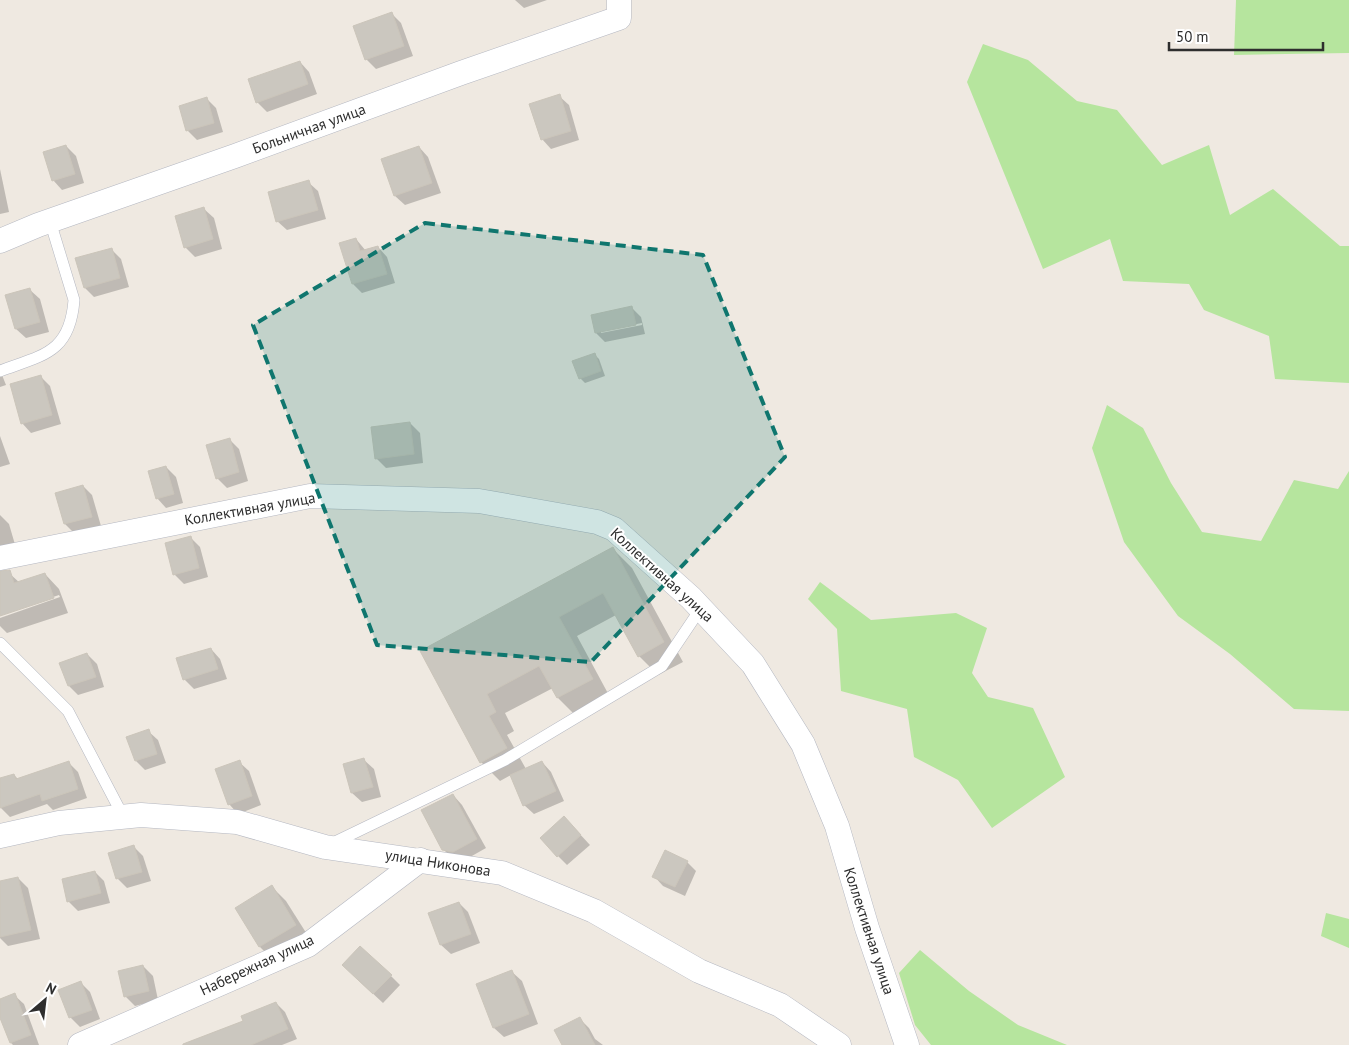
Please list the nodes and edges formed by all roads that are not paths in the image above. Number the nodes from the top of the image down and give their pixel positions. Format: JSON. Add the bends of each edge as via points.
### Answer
{"nodes":[{"id":1,"x":619,"y":9,"type":"edge"},
{"id":2,"x":50,"y":221,"type":"junction"},
{"id":3,"x":0,"y":241,"type":"edge"},
{"id":4,"x":0,"y":371,"type":"edge"},
{"id":5,"x":0,"y":558,"type":"edge"},
{"id":6,"x":701,"y":608,"type":"junction"},
{"id":7,"x":0,"y":643,"type":"edge"},
{"id":8,"x":123,"y":816,"type":"junction"},
{"id":9,"x":0,"y":836,"type":"edge"},
{"id":10,"x":325,"y":847,"type":"junction"},
{"id":11,"x":420,"y":860,"type":"junction"},
{"id":12,"x":80,"y":1045,"type":"edge"},
{"id":13,"x":839,"y":1045,"type":"edge"},
{"id":14,"x":907,"y":1045,"type":"edge"}],
"edges":[{"from":1,"to":2,"type":"street","name":"Больничная улица","via":[[461,72]]},
{"from":2,"to":3,"type":"street","name":"Больничная улица"},
{"from":2,"to":4,"type":"lane","via":[[74,300],[73,314],[58,345],[45,354]]},
{"from":5,"to":6,"type":"street","name":"Коллективная улица","via":[[310,496],[479,500],[614,528]]},
{"from":6,"to":10,"type":"lane","via":[[662,666],[505,760]]},
{"from":6,"to":14,"type":"street","name":"Коллективная улица","via":[[753,664],[803,744],[836,826]]},
{"from":7,"to":8,"type":"lane","via":[[68,711]]},
{"from":8,"to":9,"type":"street","name":"улица Никонова","via":[[59,823]]},
{"from":8,"to":10,"type":"street","name":"улица Никонова","via":[[237,822]]},
{"from":10,"to":11,"type":"street","name":"улица Никонова"},
{"from":11,"to":12,"type":"street","name":"Набережная улица","via":[[308,945]]},
{"from":11,"to":13,"type":"street","name":"улица Никонова","via":[[502,873],[594,911],[698,971],[780,1005]]}]}
